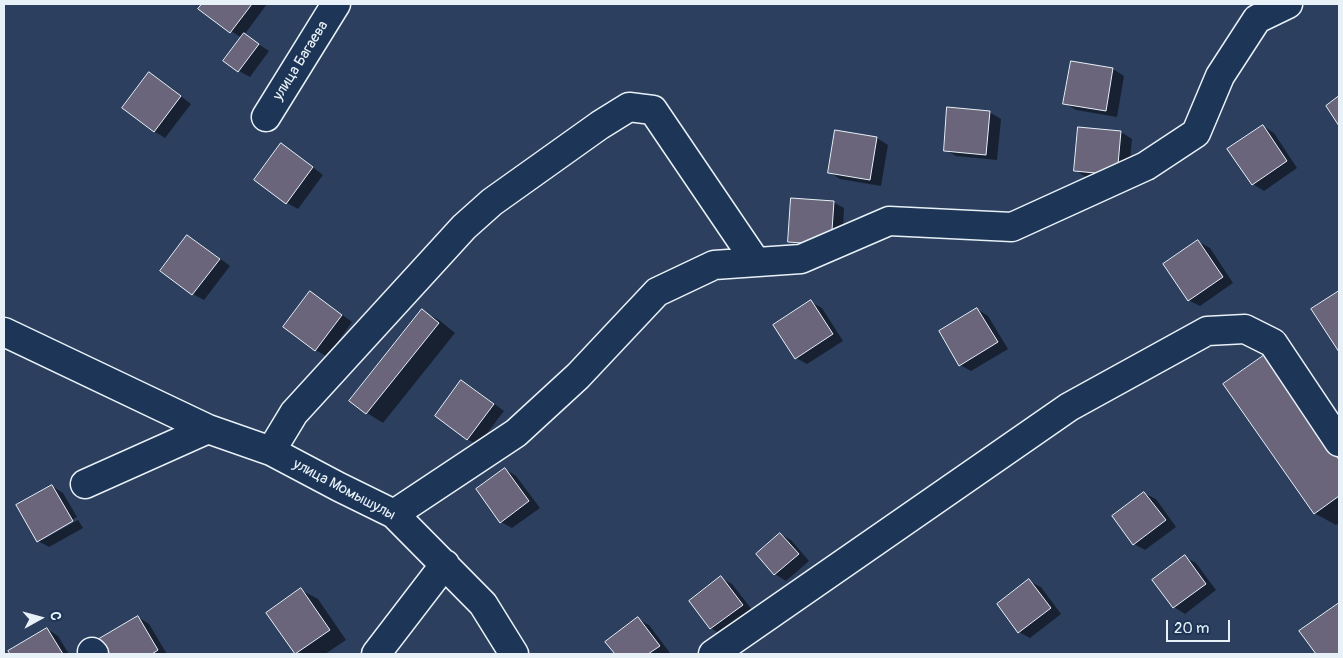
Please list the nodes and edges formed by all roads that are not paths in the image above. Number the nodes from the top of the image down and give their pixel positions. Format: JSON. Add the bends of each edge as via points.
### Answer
{"nodes":[{"id":1,"x":336,"y":4,"type":"edge"},
{"id":2,"x":1288,"y":4,"type":"edge"},
{"id":3,"x":266,"y":117,"type":"dead end"},
{"id":4,"x":756,"y":262,"type":"junction"},
{"id":5,"x":4,"y":332,"type":"edge"},
{"id":6,"x":208,"y":429,"type":"junction"},
{"id":7,"x":1339,"y":442,"type":"edge"},
{"id":8,"x":271,"y":451,"type":"junction"},
{"id":9,"x":85,"y":484,"type":"dead end"},
{"id":10,"x":394,"y":514,"type":"junction"},
{"id":11,"x":445,"y":564,"type":"junction"},
{"id":12,"x":376,"y":654,"type":"edge"},
{"id":13,"x":514,"y":654,"type":"edge"},
{"id":14,"x":713,"y":654,"type":"edge"}],
"edges":[{"from":1,"to":3,"type":"street","name":"улица Багаева"},
{"from":2,"to":4,"type":"street","via":[[1257,19],[1220,76],[1196,133],[1146,166],[1012,227],[889,221],[801,259]]},
{"from":4,"to":8,"type":"street","via":[[653,110],[629,108],[492,202],[464,228],[294,413]]},
{"from":4,"to":10,"type":"street","via":[[714,265],[658,292],[578,376],[516,433]]},
{"from":5,"to":6,"type":"street","name":"улица Момышулы"},
{"from":6,"to":8,"type":"street","name":"улица Момышулы"},
{"from":6,"to":9,"type":"street"},
{"from":7,"to":14,"type":"street","via":[[1273,343],[1245,329],[1207,331],[1069,407]]},
{"from":8,"to":10,"type":"street","name":"улица Момышулы"},
{"from":10,"to":11,"type":"street","name":"улица Момышулы"},
{"from":11,"to":12,"type":"street"},
{"from":11,"to":13,"type":"street","name":"улица Момышулы","via":[[483,604]]}]}
